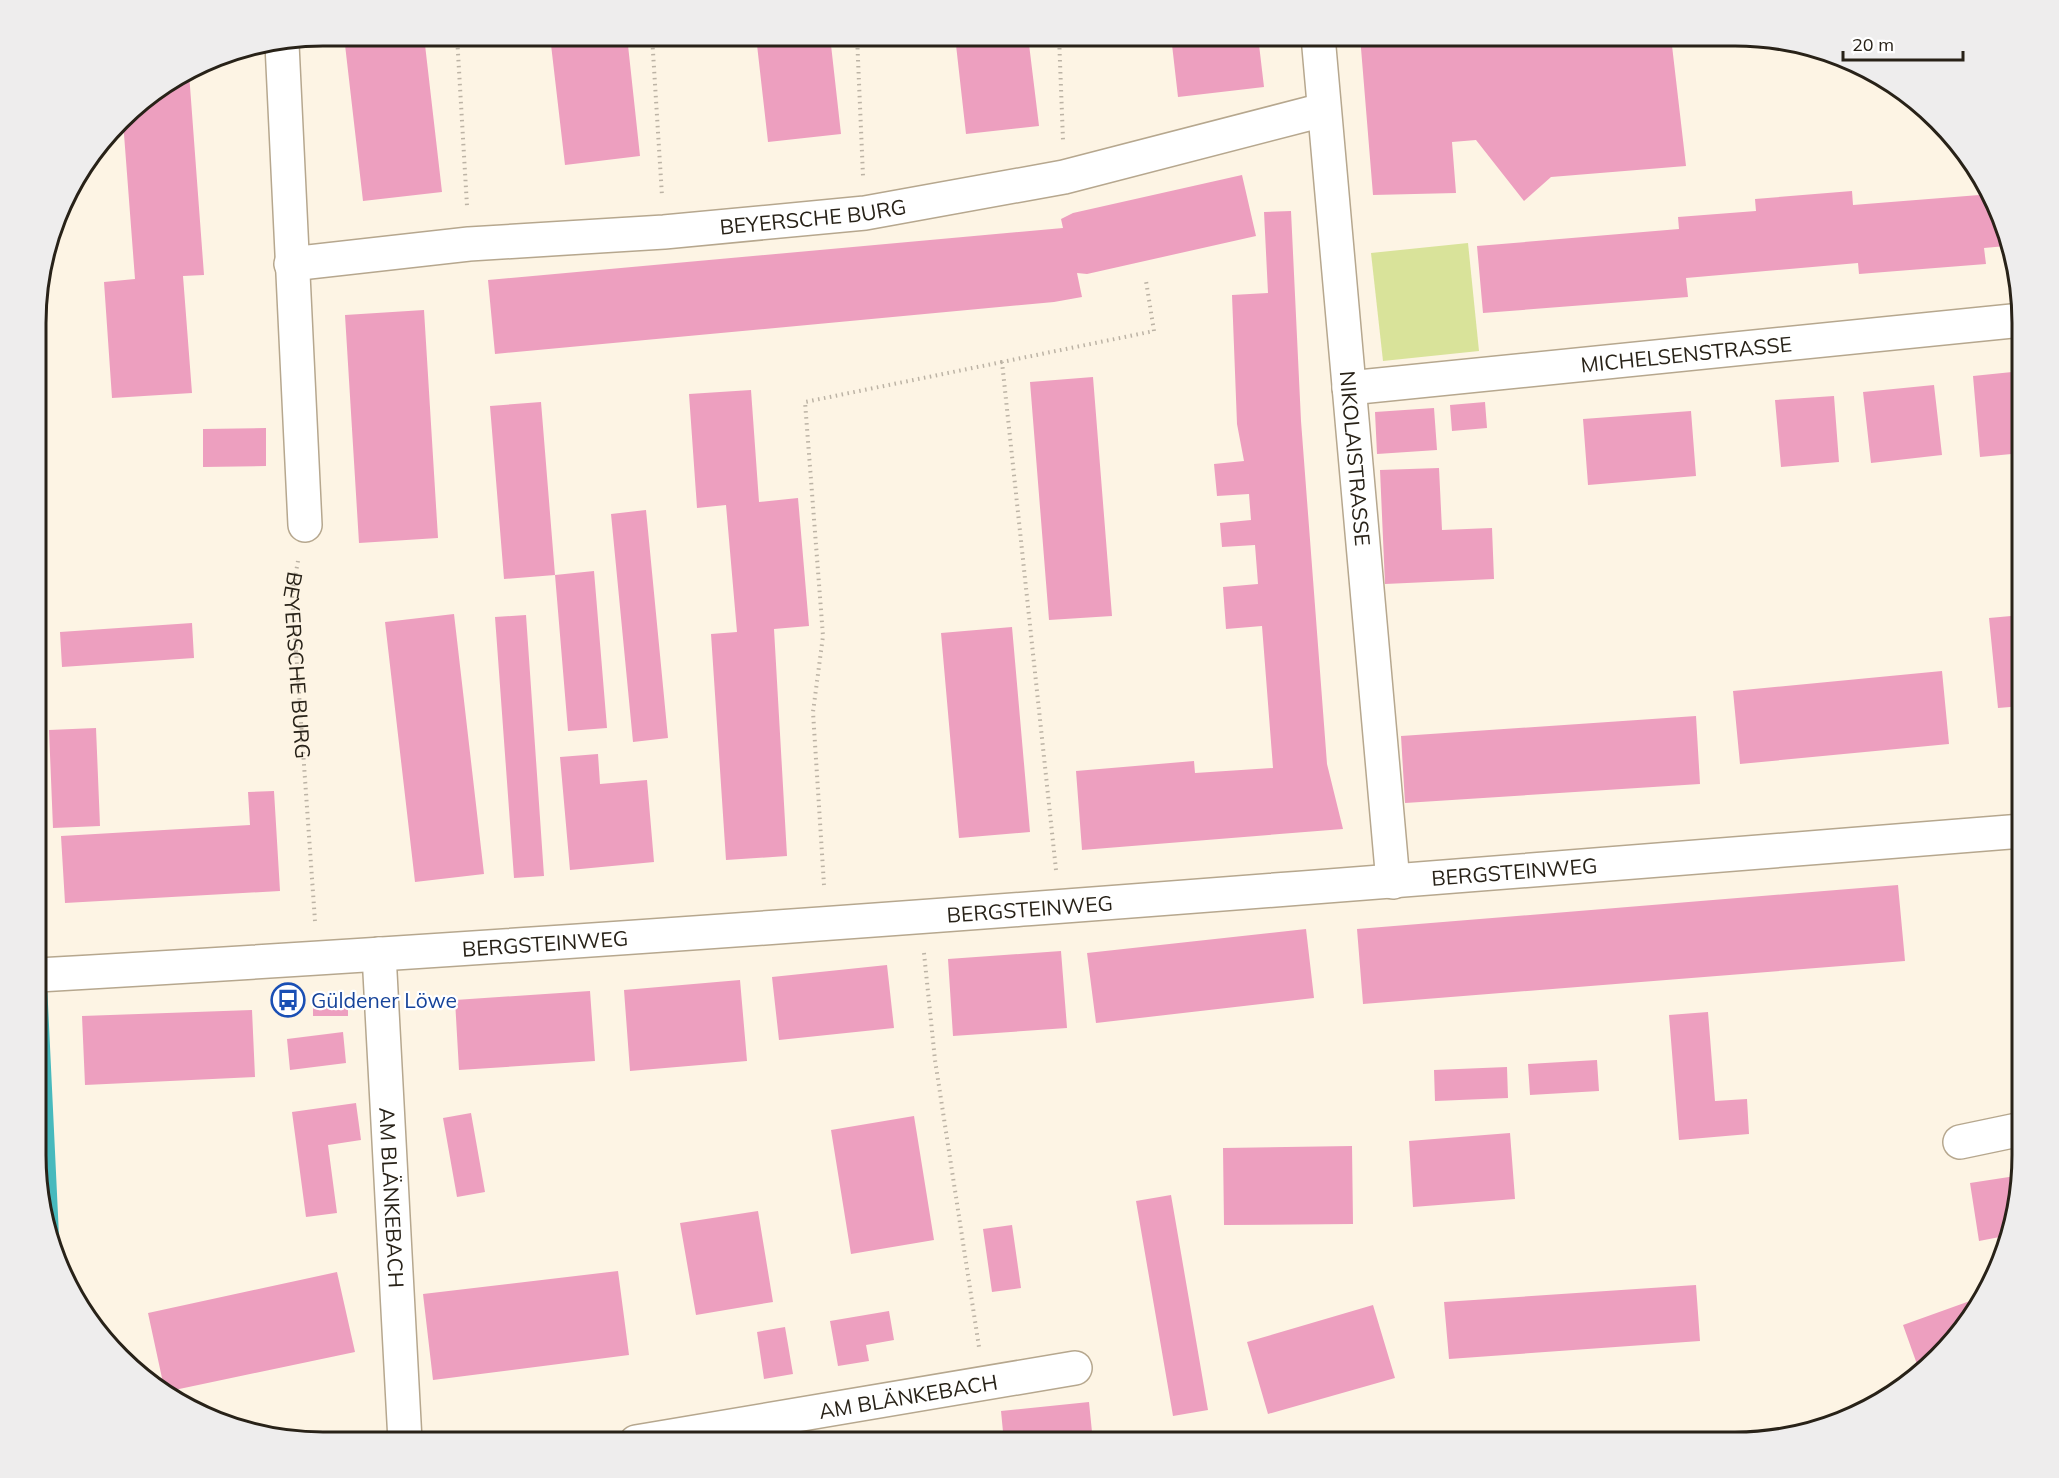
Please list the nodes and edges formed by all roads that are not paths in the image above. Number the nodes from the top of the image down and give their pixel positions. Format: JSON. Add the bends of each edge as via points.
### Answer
{"nodes":[{"id":1,"x":1319,"y":46,"type":"edge"},
{"id":2,"x":282,"y":50,"type":"edge"},
{"id":3,"x":1323,"y":110,"type":"junction"},
{"id":4,"x":291,"y":264,"type":"junction"},
{"id":5,"x":2012,"y":321,"type":"edge"},
{"id":6,"x":1349,"y":388,"type":"junction"},
{"id":7,"x":305,"y":525,"type":"road end"},
{"id":8,"x":2012,"y":834,"type":"edge"},
{"id":9,"x":1393,"y":882,"type":"junction"},
{"id":10,"x":380,"y":954,"type":"junction"},
{"id":11,"x":46,"y":974,"type":"edge"},
{"id":12,"x":2012,"y":1131,"type":"edge"},
{"id":13,"x":1960,"y":1142,"type":"dead end"},
{"id":14,"x":1075,"y":1368,"type":"dead end"},
{"id":15,"x":404,"y":1432,"type":"edge"},
{"id":16,"x":695,"y":1432,"type":"edge"}],
"edges":[{"from":1,"to":3,"type":"street","name":"NIKOLAISTRASSE"},
{"from":2,"to":4,"type":"street"},
{"from":3,"to":4,"type":"street","name":"BEYERSCHE BURG","via":[[1064,177],[865,213],[664,232],[469,244]]},
{"from":3,"to":6,"type":"street","name":"NIKOLAISTRASSE"},
{"from":4,"to":7,"type":"street"},
{"from":5,"to":6,"type":"street","name":"MICHELSENSTRASSE"},
{"from":6,"to":9,"type":"street","name":"NIKOLAISTRASSE"},
{"from":8,"to":9,"type":"street","name":"BERGSTEINWEG"},
{"from":9,"to":10,"type":"street","name":"BERGSTEINWEG"},
{"from":10,"to":11,"type":"street","name":"BERGSTEINWEG"},
{"from":10,"to":15,"type":"street","name":"AM BLÄNKEBACH"},
{"from":12,"to":13,"type":"street"},
{"from":14,"to":16,"type":"street","name":"AM BLÄNKEBACH"}]}
